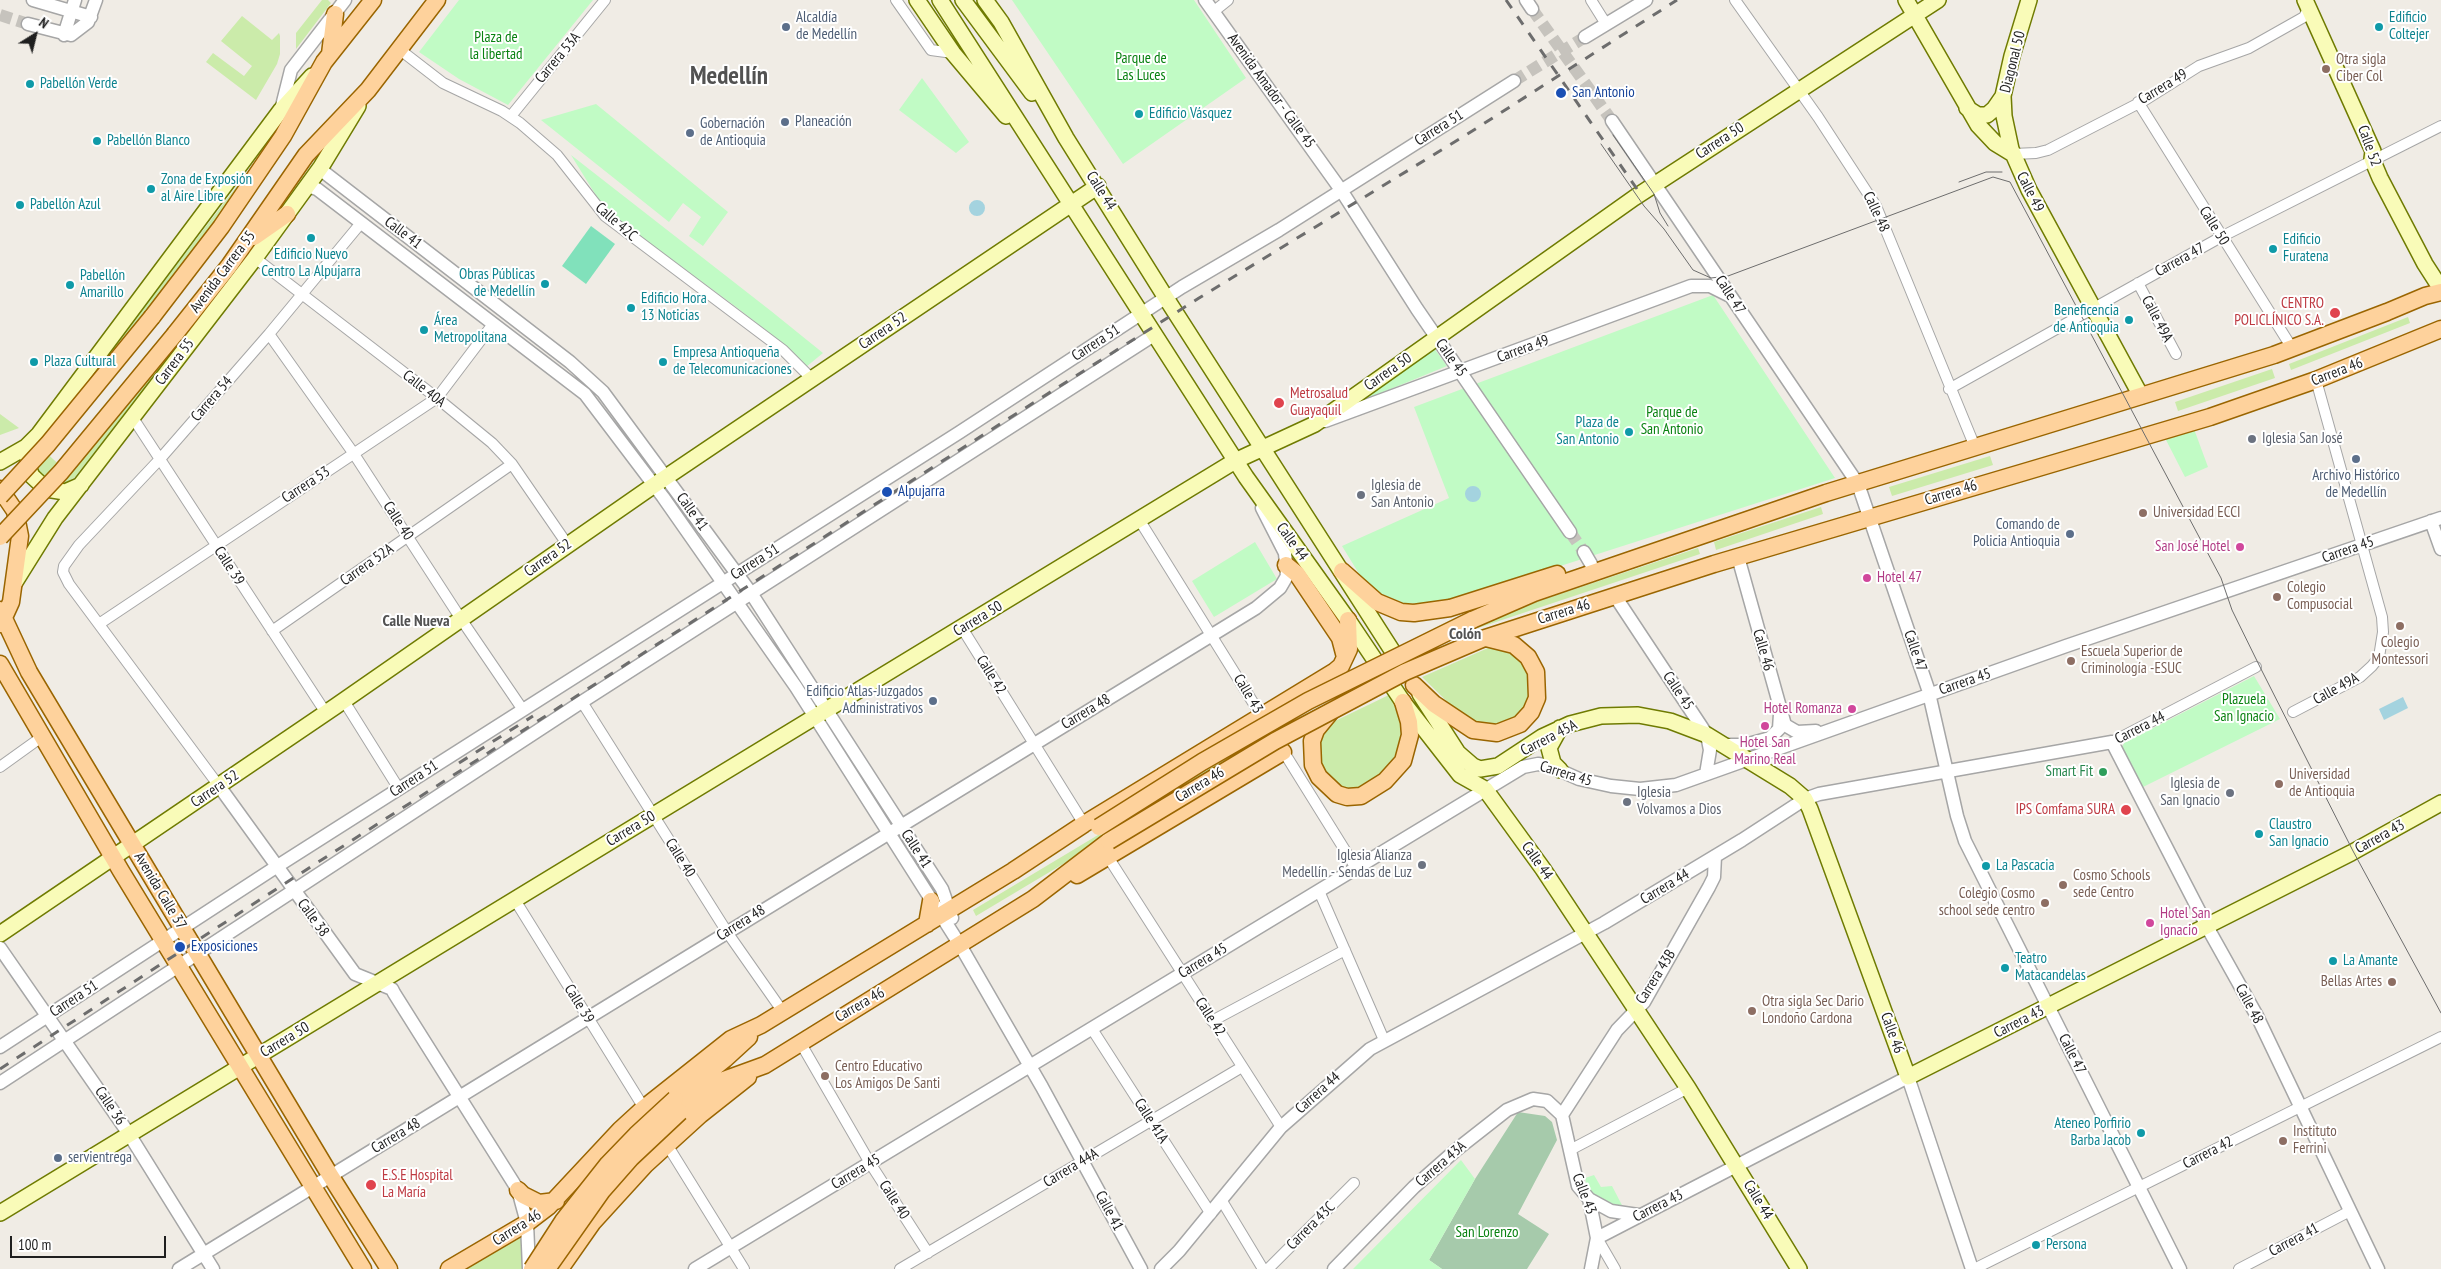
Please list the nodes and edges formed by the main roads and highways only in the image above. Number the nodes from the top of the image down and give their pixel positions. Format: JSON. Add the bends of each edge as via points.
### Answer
{"nodes":[{"id":1,"x":373,"y":0,"type":"edge"},
{"id":2,"x":437,"y":0,"type":"edge"},
{"id":3,"x":917,"y":0,"type":"edge"},
{"id":4,"x":940,"y":0,"type":"edge"},
{"id":5,"x":963,"y":0,"type":"edge"},
{"id":6,"x":985,"y":0,"type":"edge"},
{"id":7,"x":1906,"y":0,"type":"edge"},
{"id":8,"x":1938,"y":0,"type":"edge"},
{"id":9,"x":2029,"y":0,"type":"edge"},
{"id":10,"x":2307,"y":5,"type":"edge"},
{"id":11,"x":334,"y":14,"type":"road end"},
{"id":12,"x":1914,"y":14,"type":"junction"},
{"id":13,"x":327,"y":59,"type":"junction"},
{"id":14,"x":368,"y":90,"type":"junction"},
{"id":15,"x":2003,"y":96,"type":"junction"},
{"id":16,"x":1967,"y":108,"type":"junction"},
{"id":17,"x":1066,"y":138,"type":"junction"},
{"id":18,"x":2013,"y":154,"type":"junction"},
{"id":19,"x":1041,"y":157,"type":"junction"},
{"id":20,"x":1098,"y":186,"type":"junction"},
{"id":21,"x":1073,"y":204,"type":"junction"},
{"id":22,"x":287,"y":214,"type":"junction"},
{"id":23,"x":245,"y":245,"type":"junction"},
{"id":24,"x":2441,"y":288,"type":"edge"},
{"id":25,"x":2441,"y":292,"type":"edge"},
{"id":26,"x":2441,"y":328,"type":"edge"},
{"id":27,"x":2140,"y":396,"type":"junction"},
{"id":28,"x":34,"y":440,"type":"junction"},
{"id":29,"x":1261,"y":447,"type":"junction"},
{"id":30,"x":1235,"y":461,"type":"junction"},
{"id":31,"x":0,"y":462,"type":"edge"},
{"id":32,"x":82,"y":484,"type":"junction"},
{"id":33,"x":0,"y":489,"type":"edge"},
{"id":34,"x":0,"y":496,"type":"edge"},
{"id":35,"x":1704,"y":535,"type":"junction"},
{"id":36,"x":0,"y":536,"type":"edge"},
{"id":37,"x":1286,"y":565,"type":"road end"},
{"id":38,"x":1342,"y":571,"type":"junction"},
{"id":39,"x":15,"y":583,"type":"junction"},
{"id":40,"x":1,"y":618,"type":"edge"},
{"id":41,"x":1348,"y":620,"type":"junction"},
{"id":42,"x":1484,"y":639,"type":"junction"},
{"id":43,"x":1345,"y":658,"type":"junction"},
{"id":44,"x":0,"y":664,"type":"edge"},
{"id":45,"x":0,"y":678,"type":"edge"},
{"id":46,"x":1414,"y":685,"type":"junction"},
{"id":47,"x":17,"y":694,"type":"junction"},
{"id":48,"x":1403,"y":702,"type":"junction"},
{"id":49,"x":1332,"y":711,"type":"junction"},
{"id":50,"x":1560,"y":728,"type":"junction"},
{"id":51,"x":1707,"y":735,"type":"joint"},
{"id":52,"x":1283,"y":752,"type":"road end"},
{"id":53,"x":1480,"y":769,"type":"joint"},
{"id":54,"x":1560,"y":770,"type":"road end"},
{"id":55,"x":1805,"y":799,"type":"joint"},
{"id":56,"x":2441,"y":803,"type":"edge"},
{"id":57,"x":1091,"y":826,"type":"junction"},
{"id":58,"x":132,"y":844,"type":"junction"},
{"id":59,"x":113,"y":857,"type":"junction"},
{"id":60,"x":1033,"y":899,"type":"junction"},
{"id":61,"x":931,"y":901,"type":"road end"},
{"id":62,"x":939,"y":916,"type":"junction"},
{"id":63,"x":0,"y":934,"type":"edge"},
{"id":64,"x":761,"y":1025,"type":"junction"},
{"id":65,"x":258,"y":1056,"type":"junction"},
{"id":66,"x":765,"y":1065,"type":"junction"},
{"id":67,"x":240,"y":1067,"type":"junction"},
{"id":68,"x":1908,"y":1077,"type":"joint"},
{"id":69,"x":678,"y":1105,"type":"junction"},
{"id":70,"x":518,"y":1190,"type":"road end"},
{"id":71,"x":556,"y":1201,"type":"junction"},
{"id":72,"x":0,"y":1213,"type":"edge"},
{"id":73,"x":588,"y":1230,"type":"junction"},
{"id":74,"x":363,"y":1269,"type":"edge"},
{"id":75,"x":390,"y":1269,"type":"edge"},
{"id":76,"x":449,"y":1269,"type":"edge"},
{"id":77,"x":530,"y":1269,"type":"edge"},
{"id":78,"x":547,"y":1269,"type":"edge"},
{"id":79,"x":560,"y":1269,"type":"edge"},
{"id":80,"x":1799,"y":1269,"type":"edge"}],
"edges":[{"from":1,"to":13,"type":"main road","name":"Avenida Carrera 55"},
{"from":2,"to":14,"type":"main road","name":"Avenida Carrera 55"},
{"from":3,"to":19,"type":"main road","name":"Calle 44","via":[[953,53]]},
{"from":4,"to":19,"type":"main road","name":"Calle 44"},
{"from":5,"to":17,"type":"main road","name":"Calle 44"},
{"from":6,"to":17,"type":"main road","name":"Calle 44","via":[[1001,22]]},
{"from":7,"to":12,"type":"main road","name":"Calle 49"},
{"from":8,"to":12,"type":"main road","name":"Carrera 50"},
{"from":9,"to":15,"type":"main road","name":"Diagonal 50"},
{"from":10,"to":24,"type":"main road","name":"Calle 52","via":[[2373,151],[2372,159],[2425,264]]},
{"from":11,"to":13,"type":"main road"},
{"from":12,"to":16,"type":"main road","name":"Calle 49"},
{"from":12,"to":29,"type":"main road","name":"Carrera 50","via":[[1656,183],[1315,424]]},
{"from":13,"to":28,"type":"main road","via":[[281,110]]},
{"from":13,"to":34,"type":"main road","name":"Avenida Carrera 55","bridge":true,"via":[[266,162],[207,247],[48,444]]},
{"from":14,"to":22,"type":"main road","name":"Carrera 55","via":[[321,167]]},
{"from":14,"to":23,"type":"main road","name":"Avenida Carrera 55","via":[[306,155]]},
{"from":15,"to":16,"type":"main road","via":[[1987,114],[1978,115]]},
{"from":15,"to":18,"type":"main road","name":"Diagonal 50"},
{"from":16,"to":18,"type":"main road","name":"Calle 49","via":[[1987,136]]},
{"from":17,"to":20,"type":"main road","name":"Calle 44"},
{"from":18,"to":27,"type":"main road","name":"Calle 49","via":[[2029,190]]},
{"from":19,"to":21,"type":"main road","name":"Calle 44"},
{"from":20,"to":21,"type":"main road","name":"Carrera 52"},
{"from":20,"to":29,"type":"main road","name":"Calle 44"},
{"from":21,"to":30,"type":"main road","name":"Calle 44"},
{"from":21,"to":58,"type":"main road","name":"Carrera 52","via":[[567,544],[344,701]]},
{"from":22,"to":23,"type":"main road"},
{"from":22,"to":32,"type":"main road","name":"Carrera 55"},
{"from":23,"to":36,"type":"main road","name":"Avenida Carrera 55","bridge":true,"via":[[61,472]]},
{"from":25,"to":27,"type":"main road","name":"Carrera 46","via":[[2292,348]]},
{"from":26,"to":42,"type":"main road","name":"Carrera 46","via":[[2316,380],[2122,445],[1738,557]]},
{"from":27,"to":35,"type":"main road","name":"Carrera 46"},
{"from":28,"to":31,"type":"main road"},
{"from":28,"to":32,"type":"main road","via":[[29,448],[28,467],[38,484],[55,492],[74,490]]},
{"from":29,"to":30,"type":"main road","name":"Carrera 50"},
{"from":29,"to":38,"type":"main road","name":"Calle 44"},
{"from":30,"to":41,"type":"main road","name":"Calle 44"},
{"from":30,"to":65,"type":"main road","name":"Carrera 50"},
{"from":32,"to":39,"type":"main road","name":"Carrera 55","via":[[44,534]]},
{"from":33,"to":39,"type":"main road","via":[[19,525]]},
{"from":35,"to":38,"type":"main road","name":"Carrera 46","via":[[1588,558],[1450,608],[1414,613],[1394,610],[1377,602]]},
{"from":35,"to":57,"type":"main road","name":"Carrera 46","bridge":true,"via":[[1534,593],[1362,672]]},
{"from":37,"to":43,"type":"main road","via":[[1296,574],[1340,638]]},
{"from":38,"to":46,"type":"main road","name":"Calle 44"},
{"from":39,"to":40,"type":"main road"},
{"from":40,"to":58,"type":"main road","name":"Avenida Calle 37","via":[[29,672]]},
{"from":41,"to":43,"type":"main road","via":[[1350,639]]},
{"from":41,"to":48,"type":"main road","name":"Calle 44"},
{"from":42,"to":46,"type":"main road","via":[[1514,645],[1528,657],[1536,672],[1537,698],[1531,712],[1520,724],[1498,733],[1473,730],[1434,704]]},
{"from":42,"to":49,"type":"main road","name":"Carrera 46","bridge":true,"via":[[1405,672]]},
{"from":43,"to":57,"type":"main road","name":"Carrera 46","via":[[1335,671]]},
{"from":44,"to":47,"type":"main road","name":"Avenida Calle 37"},
{"from":45,"to":47,"type":"main road"},
{"from":46,"to":53,"type":"main road","name":"Calle 44","via":[[1458,752]]},
{"from":47,"to":59,"type":"main road","name":"Avenida Calle 37"},
{"from":48,"to":49,"type":"main road","via":[[1409,722],[1408,748],[1395,772],[1361,796],[1337,794],[1319,777],[1311,754],[1316,730]]},
{"from":48,"to":80,"type":"main road","name":"Calle 44","via":[[1460,775],[1485,788],[1688,1088]]},
{"from":49,"to":60,"type":"main road","name":"Carrera 46","bridge":true,"via":[[1219,773],[1109,841]]},
{"from":50,"to":51,"type":"main road","name":"Carrera 45A","via":[[1601,716],[1638,715],[1670,720]]},
{"from":50,"to":53,"type":"main road","name":"Carrera 45A","via":[[1498,766]]},
{"from":50,"to":54,"type":"main road","via":[[1549,748],[1553,763]]},
{"from":51,"to":55,"type":"main road","name":"Calle 45","via":[[1790,786]]},
{"from":52,"to":60,"type":"main road"},
{"from":55,"to":68,"type":"main road","name":"Calle 46"},
{"from":56,"to":68,"type":"main road","name":"Carrera 43","via":[[2351,853]]},
{"from":57,"to":62,"type":"main road","name":"Carrera 46"},
{"from":58,"to":59,"type":"main road","name":"Carrera 52"},
{"from":58,"to":65,"type":"main road","name":"Avenida Calle 37"},
{"from":59,"to":63,"type":"main road","name":"Carrera 52"},
{"from":59,"to":67,"type":"main road","name":"Avenida Calle 37"},
{"from":60,"to":66,"type":"main road","name":"Carrera 46"},
{"from":61,"to":62,"type":"main road"},
{"from":62,"to":64,"type":"main road","name":"Carrera 46"},
{"from":64,"to":69,"type":"main road","name":"Carrera 46"},
{"from":64,"to":71,"type":"main road","name":"Carrera 46","via":[[731,1039],[644,1108]]},
{"from":65,"to":67,"type":"main road","name":"Carrera 50"},
{"from":65,"to":75,"type":"main road","name":"Avenida Calle 37"},
{"from":66,"to":69,"type":"main road","name":"Carrera 46","via":[[721,1082]]},
{"from":66,"to":73,"type":"main road","name":"Carrera 46","via":[[666,1143]]},
{"from":67,"to":72,"type":"main road","name":"Carrera 50"},
{"from":67,"to":74,"type":"main road","name":"Avenida Calle 37"},
{"from":69,"to":77,"type":"main road","name":"Carrera 46","bridge":true,"via":[[650,1121],[608,1164]]},
{"from":69,"to":78,"type":"main road","name":"Carrera 46","bridge":true,"via":[[602,1191]]},
{"from":70,"to":71,"type":"main road","via":[[539,1203]]},
{"from":71,"to":73,"type":"main road","via":[[554,1217],[558,1224],[572,1233]]},
{"from":71,"to":76,"type":"main road","name":"Carrera 46","via":[[527,1223]]},
{"from":73,"to":79,"type":"main road","name":"Carrera 46"}]}
